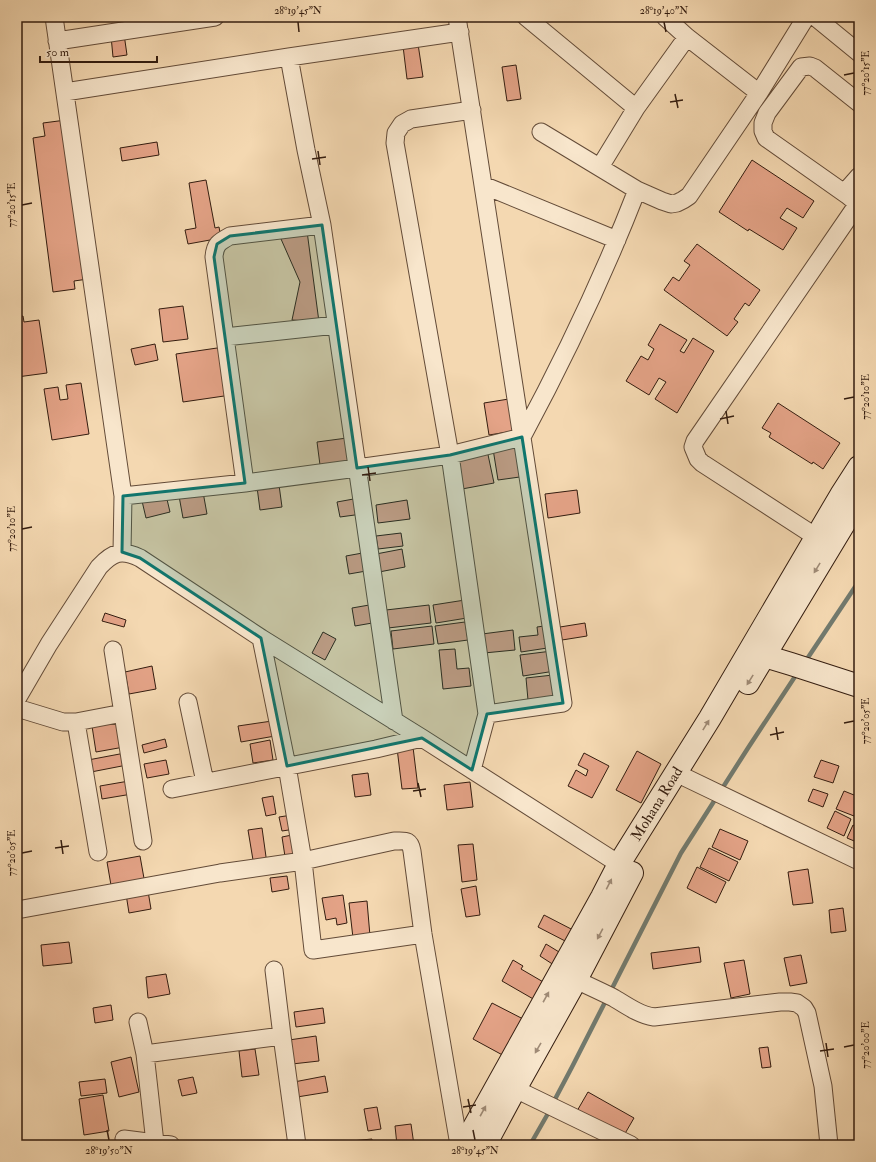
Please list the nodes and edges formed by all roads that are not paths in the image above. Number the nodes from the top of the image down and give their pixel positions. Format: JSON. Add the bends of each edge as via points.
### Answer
{"nodes":[{"id":1,"x":54,"y":17,"type":"edge"},
{"id":2,"x":215,"y":17,"type":"edge"},
{"id":3,"x":526,"y":17,"type":"edge"},
{"id":4,"x":665,"y":17,"type":"edge"},
{"id":5,"x":806,"y":17,"type":"edge"},
{"id":6,"x":815,"y":17,"type":"edge"},
{"id":7,"x":458,"y":25,"type":"edge"},
{"id":8,"x":687,"y":37,"type":"junction"},
{"id":9,"x":57,"y":41,"type":"junction"},
{"id":10,"x":859,"y":53,"type":"edge"},
{"id":11,"x":289,"y":57,"type":"junction"},
{"id":12,"x":65,"y":92,"type":"junction"},
{"id":13,"x":759,"y":93,"type":"junction"},
{"id":14,"x":859,"y":103,"type":"edge"},
{"id":15,"x":636,"y":108,"type":"junction"},
{"id":16,"x":472,"y":110,"type":"junction"},
{"id":17,"x":541,"y":132,"type":"dead end"},
{"id":18,"x":600,"y":167,"type":"junction"},
{"id":19,"x":859,"y":176,"type":"edge"},
{"id":20,"x":483,"y":185,"type":"junction"},
{"id":21,"x":637,"y":190,"type":"junction"},
{"id":22,"x":844,"y":193,"type":"junction"},
{"id":23,"x":858,"y":203,"type":"edge"},
{"id":24,"x":322,"y":225,"type":"junction"},
{"id":25,"x":617,"y":240,"type":"junction"},
{"id":26,"x":336,"y":325,"type":"junction"},
{"id":27,"x":225,"y":337,"type":"junction"},
{"id":28,"x":522,"y":437,"type":"junction"},
{"id":29,"x":450,"y":455,"type":"junction"},
{"id":30,"x":357,"y":468,"type":"junction"},
{"id":31,"x":859,"y":468,"type":"edge"},
{"id":32,"x":245,"y":483,"type":"junction"},
{"id":33,"x":123,"y":496,"type":"junction"},
{"id":34,"x":859,"y":499,"type":"edge"},
{"id":35,"x":823,"y":542,"type":"junction"},
{"id":36,"x":122,"y":552,"type":"junction"},
{"id":37,"x":261,"y":638,"type":"junction"},
{"id":38,"x":113,"y":650,"type":"dead end"},
{"id":39,"x":757,"y":654,"type":"junction"},
{"id":40,"x":859,"y":686,"type":"edge"},
{"id":41,"x":17,"y":699,"type":"edge"},
{"id":42,"x":188,"y":702,"type":"dead end"},
{"id":43,"x":17,"y":708,"type":"edge"},
{"id":44,"x":123,"y":713,"type":"junction"},
{"id":45,"x":487,"y":714,"type":"junction"},
{"id":46,"x":394,"y":721,"type":"junction"},
{"id":47,"x":76,"y":722,"type":"junction"},
{"id":48,"x":422,"y":738,"type":"junction"},
{"id":49,"x":287,"y":766,"type":"junction"},
{"id":50,"x":472,"y":770,"type":"junction"},
{"id":51,"x":691,"y":780,"type":"junction"},
{"id":52,"x":205,"y":782,"type":"junction"},
{"id":53,"x":172,"y":789,"type":"dead end"},
{"id":54,"x":143,"y":841,"type":"dead end"},
{"id":55,"x":98,"y":852,"type":"dead end"},
{"id":56,"x":303,"y":861,"type":"junction"},
{"id":57,"x":859,"y":861,"type":"edge"},
{"id":58,"x":626,"y":868,"type":"junction"},
{"id":59,"x":17,"y":910,"type":"edge"},
{"id":60,"x":423,"y":934,"type":"junction"},
{"id":61,"x":274,"y":970,"type":"dead end"},
{"id":62,"x":576,"y":980,"type":"junction"},
{"id":63,"x":138,"y":1022,"type":"dead end"},
{"id":64,"x":282,"y":1036,"type":"junction"},
{"id":65,"x":144,"y":1054,"type":"junction"},
{"id":66,"x":507,"y":1085,"type":"junction"},
{"id":67,"x":124,"y":1139,"type":"dead end"},
{"id":68,"x":163,"y":1144,"type":"edge"},
{"id":69,"x":297,"y":1145,"type":"edge"},
{"id":70,"x":459,"y":1145,"type":"edge"},
{"id":71,"x":464,"y":1145,"type":"edge"},
{"id":72,"x":485,"y":1145,"type":"edge"},
{"id":73,"x":631,"y":1145,"type":"edge"},
{"id":74,"x":829,"y":1145,"type":"edge"}],
"edges":[{"from":1,"to":9,"type":"street"},
{"from":2,"to":9,"type":"street"},
{"from":3,"to":15,"type":"street"},
{"from":4,"to":8,"type":"street"},
{"from":5,"to":13,"type":"street"},
{"from":6,"to":10,"type":"street"},
{"from":7,"to":11,"type":"street"},
{"from":7,"to":16,"type":"street"},
{"from":8,"to":13,"type":"street"},
{"from":8,"to":15,"type":"street"},
{"from":9,"to":12,"type":"street"},
{"from":11,"to":12,"type":"street"},
{"from":11,"to":24,"type":"street"},
{"from":12,"to":33,"type":"street"},
{"from":13,"to":21,"type":"street","via":[[689,196],[671,204]]},
{"from":14,"to":22,"type":"street","via":[[815,68],[801,67],[767,113],[763,123],[766,138]]},
{"from":15,"to":18,"type":"street"},
{"from":16,"to":20,"type":"street"},
{"from":16,"to":29,"type":"street","via":[[412,119],[402,124],[396,133],[395,143]]},
{"from":17,"to":18,"type":"street"},
{"from":18,"to":21,"type":"street"},
{"from":19,"to":22,"type":"street"},
{"from":20,"to":25,"type":"street"},
{"from":20,"to":28,"type":"street"},
{"from":21,"to":25,"type":"street"},
{"from":22,"to":23,"type":"street"},
{"from":23,"to":35,"type":"street","via":[[693,447],[702,463]]},
{"from":24,"to":26,"type":"street"},
{"from":24,"to":27,"type":"street","via":[[230,236],[217,244],[214,257]]},
{"from":25,"to":28,"type":"street","via":[[587,308]]},
{"from":26,"to":27,"type":"street"},
{"from":26,"to":30,"type":"street"},
{"from":27,"to":32,"type":"street"},
{"from":28,"to":29,"type":"street"},
{"from":28,"to":45,"type":"street","via":[[563,703]]},
{"from":29,"to":30,"type":"street"},
{"from":29,"to":45,"type":"street"},
{"from":30,"to":32,"type":"street"},
{"from":30,"to":46,"type":"street"},
{"from":31,"to":35,"type":"street","name":"Mohana Road"},
{"from":32,"to":33,"type":"street"},
{"from":33,"to":36,"type":"street"},
{"from":34,"to":35,"type":"street","name":"Mohana Road"},
{"from":35,"to":39,"type":"street","name":"Mohana Road"},
{"from":36,"to":37,"type":"street","via":[[140,558]]},
{"from":36,"to":41,"type":"street","via":[[113,555],[99,567]]},
{"from":37,"to":46,"type":"street"},
{"from":37,"to":49,"type":"street"},
{"from":38,"to":44,"type":"street"},
{"from":39,"to":40,"type":"street"},
{"from":39,"to":51,"type":"street","name":"Mohana Road"},
{"from":42,"to":52,"type":"street"},
{"from":43,"to":47,"type":"street","via":[[63,722]]},
{"from":44,"to":47,"type":"street"},
{"from":44,"to":54,"type":"street"},
{"from":45,"to":50,"type":"street"},
{"from":46,"to":48,"type":"street"},
{"from":47,"to":55,"type":"street"},
{"from":48,"to":49,"type":"street"},
{"from":48,"to":50,"type":"street"},
{"from":49,"to":52,"type":"street"},
{"from":49,"to":56,"type":"street"},
{"from":50,"to":58,"type":"street"},
{"from":51,"to":57,"type":"street"},
{"from":51,"to":58,"type":"street","name":"Mohana Road"},
{"from":52,"to":53,"type":"street"},
{"from":56,"to":59,"type":"street","via":[[220,873]]},
{"from":56,"to":60,"type":"street","via":[[313,950]]},
{"from":56,"to":60,"type":"street","via":[[394,841],[409,842]]},
{"from":58,"to":62,"type":"street","name":"Mohana Road","one_way":true},
{"from":66,"to":58,"type":"street","name":"Mohana Road","one_way":true,"via":[[602,897]]},
{"from":60,"to":70,"type":"street"},
{"from":61,"to":64,"type":"street"},
{"from":62,"to":66,"type":"street","name":"Mohana Road","one_way":true},
{"from":62,"to":74,"type":"street","via":[[637,1012],[654,1017],[780,1002],[798,1003],[804,1008],[809,1022],[823,1086]]},
{"from":63,"to":65,"type":"street"},
{"from":64,"to":65,"type":"street"},
{"from":64,"to":69,"type":"street"},
{"from":65,"to":68,"type":"street"},
{"from":71,"to":66,"type":"street","name":"Mohana Road","one_way":true},
{"from":66,"to":72,"type":"street","name":"Mohana Road"},
{"from":66,"to":73,"type":"street"},
{"from":67,"to":68,"type":"street"}]}
